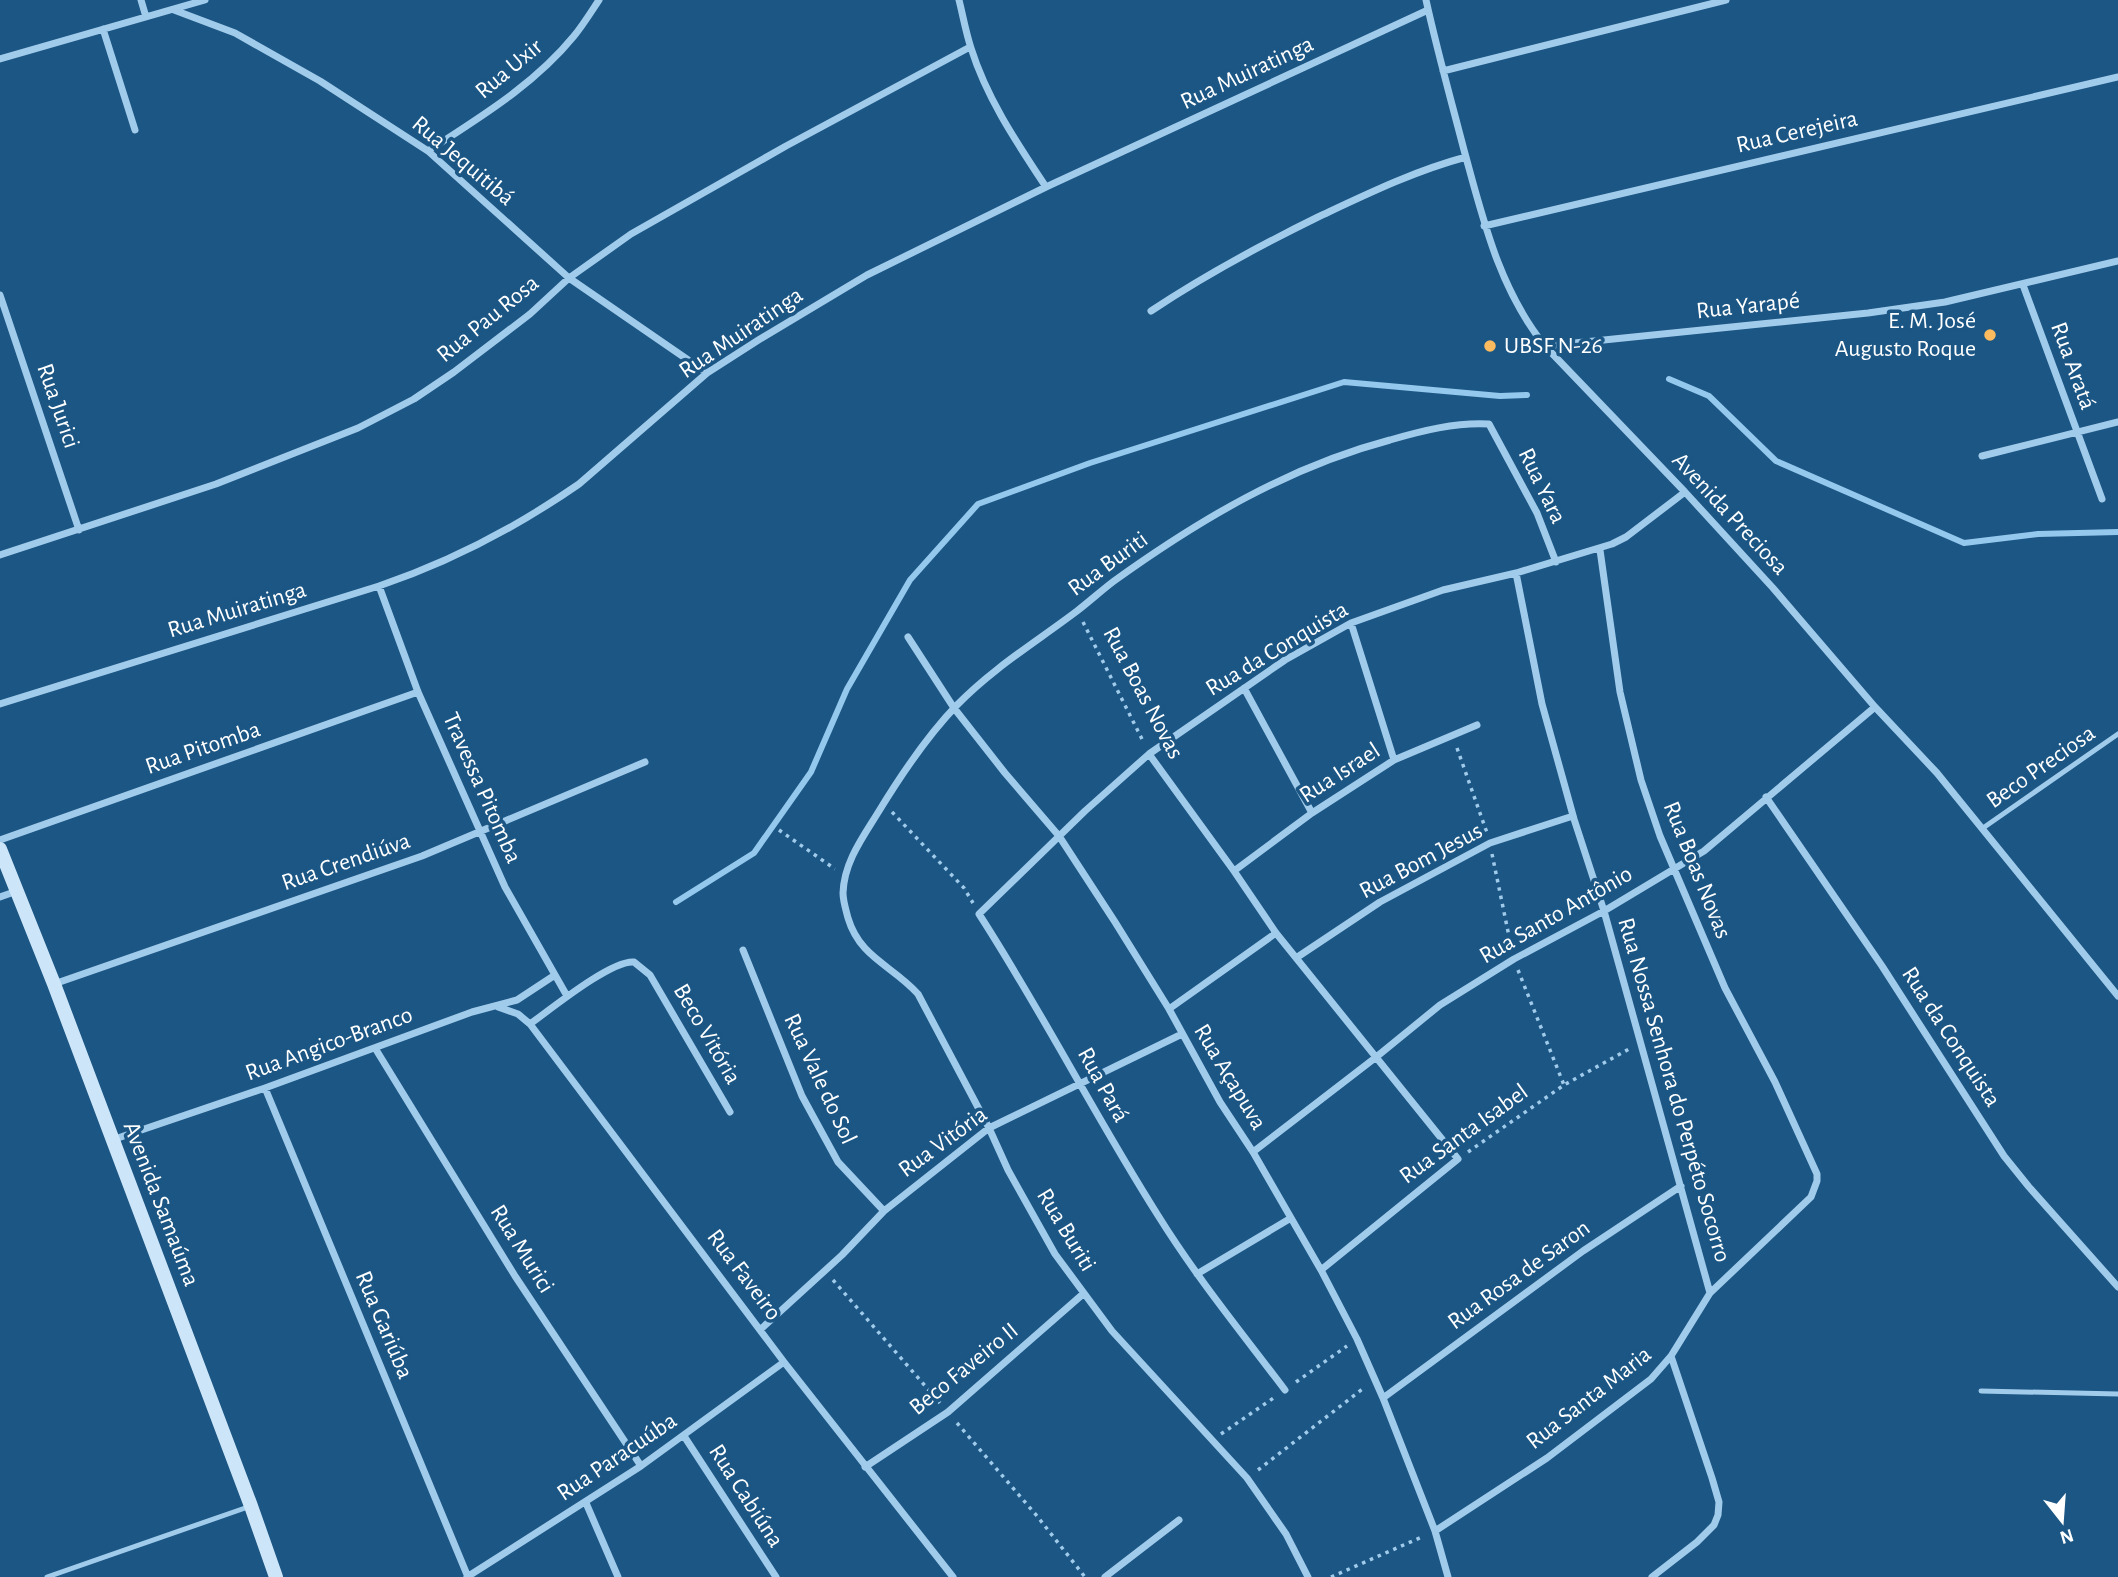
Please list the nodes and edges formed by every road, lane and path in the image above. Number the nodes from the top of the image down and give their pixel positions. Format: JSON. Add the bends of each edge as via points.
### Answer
{"nodes":[{"id":1,"x":141,"y":0,"type":"edge"},
{"id":2,"x":205,"y":0,"type":"edge"},
{"id":3,"x":599,"y":0,"type":"edge"},
{"id":4,"x":959,"y":0,"type":"edge"},
{"id":5,"x":1426,"y":0,"type":"edge"},
{"id":6,"x":1726,"y":0,"type":"edge"},
{"id":7,"x":174,"y":10,"type":"junction"},
{"id":8,"x":1428,"y":10,"type":"junction"},
{"id":9,"x":146,"y":17,"type":"junction"},
{"id":10,"x":103,"y":29,"type":"junction"},
{"id":11,"x":970,"y":47,"type":"junction"},
{"id":12,"x":0,"y":59,"type":"edge"},
{"id":13,"x":1443,"y":71,"type":"junction"},
{"id":14,"x":2118,"y":77,"type":"edge"},
{"id":15,"x":135,"y":130,"type":"dead end"},
{"id":16,"x":428,"y":151,"type":"junction"},
{"id":17,"x":1466,"y":157,"type":"junction"},
{"id":18,"x":1046,"y":187,"type":"junction"},
{"id":19,"x":1485,"y":226,"type":"junction"},
{"id":20,"x":2118,"y":261,"type":"edge"},
{"id":21,"x":569,"y":278,"type":"junction"},
{"id":22,"x":2023,"y":285,"type":"junction"},
{"id":23,"x":0,"y":295,"type":"edge"},
{"id":24,"x":1151,"y":311,"type":"dead end"},
{"id":25,"x":1545,"y":346,"type":"junction"},
{"id":26,"x":707,"y":373,"type":"junction"},
{"id":27,"x":2118,"y":422,"type":"edge"},
{"id":28,"x":1491,"y":427,"type":"joint"},
{"id":29,"x":2078,"y":433,"type":"junction"},
{"id":30,"x":1982,"y":456,"type":"dead end"},
{"id":31,"x":1685,"y":492,"type":"junction"},
{"id":32,"x":2102,"y":499,"type":"dead end"},
{"id":33,"x":79,"y":530,"type":"junction"},
{"id":34,"x":1600,"y":550,"type":"junction"},
{"id":35,"x":0,"y":555,"type":"edge"},
{"id":36,"x":1556,"y":562,"type":"junction"},
{"id":37,"x":1516,"y":573,"type":"junction"},
{"id":38,"x":379,"y":586,"type":"junction"},
{"id":39,"x":1077,"y":611,"type":"junction"},
{"id":40,"x":1351,"y":623,"type":"junction"},
{"id":41,"x":908,"y":637,"type":"dead end"},
{"id":42,"x":1244,"y":688,"type":"junction"},
{"id":43,"x":418,"y":692,"type":"junction"},
{"id":44,"x":0,"y":704,"type":"edge"},
{"id":45,"x":1875,"y":707,"type":"junction"},
{"id":46,"x":954,"y":708,"type":"junction"},
{"id":47,"x":1477,"y":726,"type":"dead end"},
{"id":48,"x":1452,"y":734,"type":"junction"},
{"id":49,"x":2118,"y":734,"type":"edge"},
{"id":50,"x":1149,"y":754,"type":"junction"},
{"id":51,"x":1394,"y":760,"type":"junction"},
{"id":52,"x":645,"y":762,"type":"dead end"},
{"id":53,"x":1766,"y":797,"type":"junction"},
{"id":54,"x":883,"y":803,"type":"junction"},
{"id":55,"x":1312,"y":813,"type":"junction"},
{"id":56,"x":1573,"y":816,"type":"junction"},
{"id":57,"x":1983,"y":828,"type":"junction"},
{"id":58,"x":779,"y":830,"type":"dead end"},
{"id":59,"x":480,"y":832,"type":"junction"},
{"id":60,"x":1059,"y":836,"type":"junction"},
{"id":61,"x":0,"y":840,"type":"edge"},
{"id":62,"x":1490,"y":843,"type":"junction"},
{"id":63,"x":0,"y":849,"type":"edge"},
{"id":64,"x":1675,"y":870,"type":"junction"},
{"id":65,"x":1234,"y":871,"type":"junction"},
{"id":66,"x":846,"y":877,"type":"junction"},
{"id":67,"x":17,"y":891,"type":"junction"},
{"id":68,"x":0,"y":897,"type":"edge"},
{"id":69,"x":1604,"y":911,"type":"junction"},
{"id":70,"x":979,"y":914,"type":"junction"},
{"id":71,"x":1276,"y":933,"type":"junction"},
{"id":72,"x":743,"y":950,"type":"dead end"},
{"id":73,"x":1296,"y":958,"type":"junction"},
{"id":74,"x":555,"y":975,"type":"junction"},
{"id":75,"x":54,"y":984,"type":"junction"},
{"id":76,"x":567,"y":996,"type":"junction"},
{"id":77,"x":2118,"y":996,"type":"edge"},
{"id":78,"x":498,"y":1007,"type":"junction"},
{"id":79,"x":1169,"y":1009,"type":"junction"},
{"id":80,"x":530,"y":1024,"type":"junction"},
{"id":81,"x":1182,"y":1034,"type":"junction"},
{"id":82,"x":1640,"y":1043,"type":"junction"},
{"id":83,"x":375,"y":1048,"type":"junction"},
{"id":84,"x":1375,"y":1058,"type":"junction"},
{"id":85,"x":1081,"y":1083,"type":"junction"},
{"id":86,"x":265,"y":1088,"type":"junction"},
{"id":87,"x":730,"y":1112,"type":"dead end"},
{"id":88,"x":989,"y":1128,"type":"junction"},
{"id":89,"x":112,"y":1140,"type":"junction"},
{"id":90,"x":1252,"y":1152,"type":"junction"},
{"id":91,"x":1458,"y":1159,"type":"junction"},
{"id":92,"x":1681,"y":1186,"type":"junction"},
{"id":93,"x":1816,"y":1186,"type":"joint"},
{"id":94,"x":884,"y":1211,"type":"junction"},
{"id":95,"x":1291,"y":1218,"type":"junction"},
{"id":96,"x":1321,"y":1270,"type":"junction"},
{"id":97,"x":1197,"y":1274,"type":"junction"},
{"id":98,"x":2118,"y":1287,"type":"edge"},
{"id":99,"x":1710,"y":1293,"type":"junction"},
{"id":100,"x":1083,"y":1294,"type":"junction"},
{"id":101,"x":761,"y":1329,"type":"junction"},
{"id":102,"x":1671,"y":1356,"type":"junction"},
{"id":103,"x":784,"y":1362,"type":"junction"},
{"id":104,"x":1375,"y":1380,"type":"junction"},
{"id":105,"x":1285,"y":1390,"type":"dead end"},
{"id":106,"x":1981,"y":1391,"type":"dead end"},
{"id":107,"x":2118,"y":1394,"type":"edge"},
{"id":108,"x":1383,"y":1398,"type":"junction"},
{"id":109,"x":684,"y":1436,"type":"junction"},
{"id":110,"x":641,"y":1466,"type":"junction"},
{"id":111,"x":865,"y":1467,"type":"junction"},
{"id":112,"x":1247,"y":1478,"type":"junction"},
{"id":113,"x":586,"y":1503,"type":"junction"},
{"id":114,"x":251,"y":1506,"type":"junction"},
{"id":115,"x":1179,"y":1520,"type":"dead end"},
{"id":116,"x":1435,"y":1531,"type":"junction"},
{"id":117,"x":47,"y":1577,"type":"edge"},
{"id":118,"x":276,"y":1577,"type":"edge"},
{"id":119,"x":468,"y":1577,"type":"edge"},
{"id":120,"x":618,"y":1577,"type":"edge"},
{"id":121,"x":776,"y":1577,"type":"edge"},
{"id":122,"x":953,"y":1577,"type":"edge"},
{"id":123,"x":1105,"y":1577,"type":"edge"},
{"id":124,"x":1308,"y":1577,"type":"edge"},
{"id":125,"x":1331,"y":1577,"type":"edge"},
{"id":126,"x":1448,"y":1577,"type":"edge"},
{"id":127,"x":1652,"y":1577,"type":"edge"}],
"edges":[{"from":1,"to":9,"type":"street"},
{"from":2,"to":7,"type":"street"},
{"from":3,"to":16,"type":"street","name":"Rua Uxir","via":[[547,66],[505,101]]},
{"from":4,"to":11,"type":"street"},
{"from":5,"to":8,"type":"street","name":"Avenida Preciosa"},
{"from":6,"to":13,"type":"street"},
{"from":7,"to":9,"type":"street"},
{"from":7,"to":16,"type":"street","name":"Rua Jequitibá","via":[[235,33]]},
{"from":8,"to":13,"type":"street","name":"Avenida Preciosa"},
{"from":8,"to":18,"type":"street","name":"Rua Muiratinga"},
{"from":9,"to":10,"type":"street"},
{"from":10,"to":12,"type":"street"},
{"from":10,"to":15,"type":"street"},
{"from":11,"to":18,"type":"street","via":[[986,88]]},
{"from":11,"to":21,"type":"street","name":"Rua Pau Rosa","via":[[631,234]]},
{"from":13,"to":17,"type":"street","name":"Avenida Preciosa"},
{"from":14,"to":19,"type":"street","name":"Rua Cerejeira"},
{"from":16,"to":21,"type":"street","name":"Rua Jequitibá"},
{"from":17,"to":19,"type":"street","name":"Avenida Preciosa"},
{"from":17,"to":24,"type":"street","via":[[1429,167],[1354,199],[1249,251]]},
{"from":18,"to":26,"type":"street","name":"Rua Muiratinga","via":[[867,275]]},
{"from":19,"to":25,"type":"street","name":"Avenida Preciosa","via":[[1514,300]]},
{"from":20,"to":22,"type":"street","name":"Rua Yarapé"},
{"from":21,"to":26,"type":"street","name":"Rua Jequitibá"},
{"from":21,"to":33,"type":"street","name":"Rua Pau Rosa","via":[[454,372],[358,428],[216,484]]},
{"from":22,"to":25,"type":"street","name":"Rua Yarapé","via":[[1868,313]]},
{"from":22,"to":29,"type":"street","name":"Rua Aratá"},
{"from":23,"to":33,"type":"street","name":"Rua Jurici"},
{"from":25,"to":31,"type":"street","name":"Avenida Preciosa"},
{"from":26,"to":38,"type":"street","name":"Rua Muiratinga","via":[[557,499],[459,554]]},
{"from":27,"to":29,"type":"street"},
{"from":28,"to":36,"type":"street","name":"Rua Yara","via":[[1537,513]]},
{"from":28,"to":39,"type":"street","name":"Rua Buriti","via":[[1478,424],[1420,432],[1314,464],[1182,534]]},
{"from":29,"to":30,"type":"street"},
{"from":29,"to":32,"type":"street","name":"Rua Aratá"},
{"from":31,"to":34,"type":"street","name":"Rua da Conquista","via":[[1626,537]]},
{"from":31,"to":45,"type":"street","name":"Avenida Preciosa"},
{"from":33,"to":35,"type":"street","name":"Rua Pau Rosa"},
{"from":34,"to":36,"type":"street","name":"Rua da Conquista"},
{"from":34,"to":64,"type":"street","name":"Rua Boas Novas","via":[[1620,692],[1641,780]]},
{"from":36,"to":37,"type":"street","name":"Rua da Conquista"},
{"from":37,"to":40,"type":"street","name":"Rua da Conquista","via":[[1443,590]]},
{"from":37,"to":56,"type":"street","name":"Rua Nossa Senhora do Perpéto Socorro","via":[[1542,704]]},
{"from":38,"to":43,"type":"street","name":"Travessa Pitomba"},
{"from":38,"to":44,"type":"street","name":"Rua Muiratinga"},
{"from":39,"to":46,"type":"street","name":"Rua Buriti","via":[[1006,661]]},
{"from":39,"to":50,"type":"path","name":"Rua Boas Novas"},
{"from":40,"to":42,"type":"street","name":"Rua da Conquista"},
{"from":40,"to":51,"type":"street"},
{"from":41,"to":46,"type":"street","name":"Rua Açapuva"},
{"from":42,"to":50,"type":"street","name":"Rua da Conquista"},
{"from":42,"to":55,"type":"street"},
{"from":43,"to":59,"type":"street","name":"Travessa Pitomba"},
{"from":43,"to":61,"type":"street","name":"Rua Pitomba"},
{"from":45,"to":53,"type":"street","name":"Rua Santo Antônio"},
{"from":45,"to":57,"type":"street","name":"Avenida Preciosa"},
{"from":46,"to":54,"type":"street","name":"Rua Buriti"},
{"from":46,"to":60,"type":"street","name":"Rua Açapuva"},
{"from":47,"to":48,"type":"street","name":"Rua Israel"},
{"from":48,"to":51,"type":"street","name":"Rua Israel"},
{"from":48,"to":62,"type":"path"},
{"from":49,"to":57,"type":"lane","name":"Beco Preciosa"},
{"from":50,"to":60,"type":"street","name":"Rua da Conquista"},
{"from":50,"to":65,"type":"street","name":"Rua Boas Novas"},
{"from":51,"to":55,"type":"street","name":"Rua Israel"},
{"from":52,"to":59,"type":"street","name":"Rua Crendiúva"},
{"from":53,"to":64,"type":"street","name":"Rua Santo Antônio"},
{"from":53,"to":98,"type":"street","name":"Rua da Conquista","via":[[2004,1156]]},
{"from":54,"to":66,"type":"street","name":"Rua Buriti","via":[[855,850]]},
{"from":54,"to":70,"type":"path","via":[[964,888]]},
{"from":55,"to":65,"type":"street","name":"Rua Israel"},
{"from":56,"to":62,"type":"street","name":"Rua Bom Jesus"},
{"from":56,"to":69,"type":"street","name":"Rua Nossa Senhora do Perpéto Socorro"},
{"from":57,"to":77,"type":"street","name":"Avenida Preciosa"},
{"from":58,"to":66,"type":"path"},
{"from":59,"to":74,"type":"street","name":"Travessa Pitomba","via":[[512,901]]},
{"from":59,"to":75,"type":"street","name":"Rua Crendiúva"},
{"from":60,"to":70,"type":"street","name":"Rua da Conquista"},
{"from":60,"to":79,"type":"street","name":"Rua Açapuva"},
{"from":62,"to":73,"type":"street","name":"Rua Bom Jesus","via":[[1380,902]]},
{"from":63,"to":67,"type":"street","name":"Avenida Samaúma"},
{"from":64,"to":69,"type":"street","name":"Rua Santo Antônio"},
{"from":64,"to":93,"type":"street","name":"Rua Boas Novas","via":[[1725,988],[1817,1174]]},
{"from":65,"to":71,"type":"street","name":"Rua Boas Novas"},
{"from":66,"to":88,"type":"street","name":"Rua Buriti","via":[[843,894],[856,939],[918,994]]},
{"from":67,"to":68,"type":"street"},
{"from":67,"to":75,"type":"street","name":"Avenida Samaúma"},
{"from":69,"to":82,"type":"street","name":"Rua Nossa Senhora do Perpéto Socorro"},
{"from":69,"to":84,"type":"street","name":"Rua Santo Antônio","via":[[1440,1005]]},
{"from":70,"to":85,"type":"street","name":"Rua Pará"},
{"from":71,"to":73,"type":"street","name":"Rua Boas Novas"},
{"from":71,"to":79,"type":"street"},
{"from":72,"to":94,"type":"street","name":"Rua Vale do Sol","via":[[802,1097],[838,1161]]},
{"from":73,"to":84,"type":"street","name":"Rua Boas Novas"},
{"from":74,"to":76,"type":"street","name":"Travessa Pitomba"},
{"from":74,"to":78,"type":"street","name":"Rua Angico-Branco"},
{"from":75,"to":89,"type":"street","name":"Avenida Samaúma"},
{"from":76,"to":80,"type":"street"},
{"from":76,"to":87,"type":"street","name":"Beco Vitória","via":[[619,964],[634,962],[650,975]]},
{"from":78,"to":80,"type":"street","name":"Rua Faveiro"},
{"from":78,"to":83,"type":"street","name":"Rua Angico-Branco","via":[[471,1012]]},
{"from":79,"to":81,"type":"street","name":"Rua Açapuva"},
{"from":80,"to":101,"type":"street","name":"Rua Faveiro"},
{"from":81,"to":85,"type":"street","name":"Rua Vitória"},
{"from":81,"to":90,"type":"street","name":"Rua Açapuva"},
{"from":82,"to":91,"type":"path","name":"Rua Santa Isabel","via":[[1564,1085]]},
{"from":82,"to":92,"type":"street","name":"Rua Nossa Senhora do Perpéto Socorro"},
{"from":83,"to":86,"type":"street","name":"Rua Angico-Branco"},
{"from":83,"to":110,"type":"street","name":"Rua Murici","via":[[515,1276]]},
{"from":84,"to":90,"type":"street","name":"Rua Santo Antônio"},
{"from":84,"to":91,"type":"street","name":"Rua Boas Novas"},
{"from":85,"to":88,"type":"street","name":"Rua Vitória"},
{"from":85,"to":97,"type":"street","name":"Rua Pará"},
{"from":86,"to":89,"type":"street","name":"Rua Angico-Branco"},
{"from":86,"to":119,"type":"street","name":"Rua Gariúba"},
{"from":88,"to":94,"type":"street","name":"Rua Vitória"},
{"from":88,"to":100,"type":"street","name":"Rua Buriti","via":[[1031,1213]]},
{"from":89,"to":114,"type":"street","name":"Avenida Samaúma"},
{"from":90,"to":95,"type":"street","name":"Rua Açapuva"},
{"from":91,"to":96,"type":"street","name":"Rua Santa Isabel"},
{"from":92,"to":99,"type":"street","name":"Rua Nossa Senhora do Perpéto Socorro"},
{"from":92,"to":108,"type":"street","name":"Rua Rosa de Saron","via":[[1583,1251]]},
{"from":93,"to":99,"type":"street","name":"Rua Santa Maria","via":[[1811,1197]]},
{"from":94,"to":101,"type":"street","name":"Rua Vitória"},
{"from":95,"to":96,"type":"street","name":"Rua Açapuva"},
{"from":95,"to":97,"type":"street"},
{"from":96,"to":104,"type":"street","name":"Rua Açapuva"},
{"from":97,"to":105,"type":"street","name":"Rua Pará"},
{"from":99,"to":102,"type":"street","name":"Rua Santa Maria"},
{"from":100,"to":111,"type":"street","name":"Beco Faveiro II","via":[[948,1412]]},
{"from":100,"to":112,"type":"street","name":"Rua Buriti","via":[[1137,1360]]},
{"from":101,"to":103,"type":"street","name":"Rua Faveiro"},
{"from":102,"to":116,"type":"street","name":"Rua Santa Maria","via":[[1651,1379],[1547,1458]]},
{"from":102,"to":127,"type":"street","via":[[1719,1502],[1718,1515],[1697,1542]]},
{"from":103,"to":109,"type":"street","name":"Rua Paracuúba"},
{"from":103,"to":111,"type":"street","name":"Rua Faveiro"},
{"from":104,"to":108,"type":"street","name":"Rua Açapuva"},
{"from":104,"to":112,"type":"path"},
{"from":106,"to":107,"type":"lane"},
{"from":108,"to":116,"type":"street","name":"Rua Açapuva"},
{"from":109,"to":110,"type":"street","name":"Rua Paracuúba"},
{"from":109,"to":121,"type":"street","name":"Rua Cabiúna"},
{"from":110,"to":113,"type":"street","name":"Rua Paracuúba"},
{"from":111,"to":122,"type":"street","name":"Rua Faveiro"},
{"from":112,"to":124,"type":"street","name":"Rua Buriti","via":[[1286,1534]]},
{"from":113,"to":119,"type":"street","name":"Rua Paracuúba"},
{"from":113,"to":120,"type":"street"},
{"from":114,"to":117,"type":"lane"},
{"from":114,"to":118,"type":"street","name":"Avenida Samaúma"},
{"from":115,"to":123,"type":"street"},
{"from":116,"to":125,"type":"path"},
{"from":116,"to":126,"type":"street","name":"Rua Açapuva"}]}
